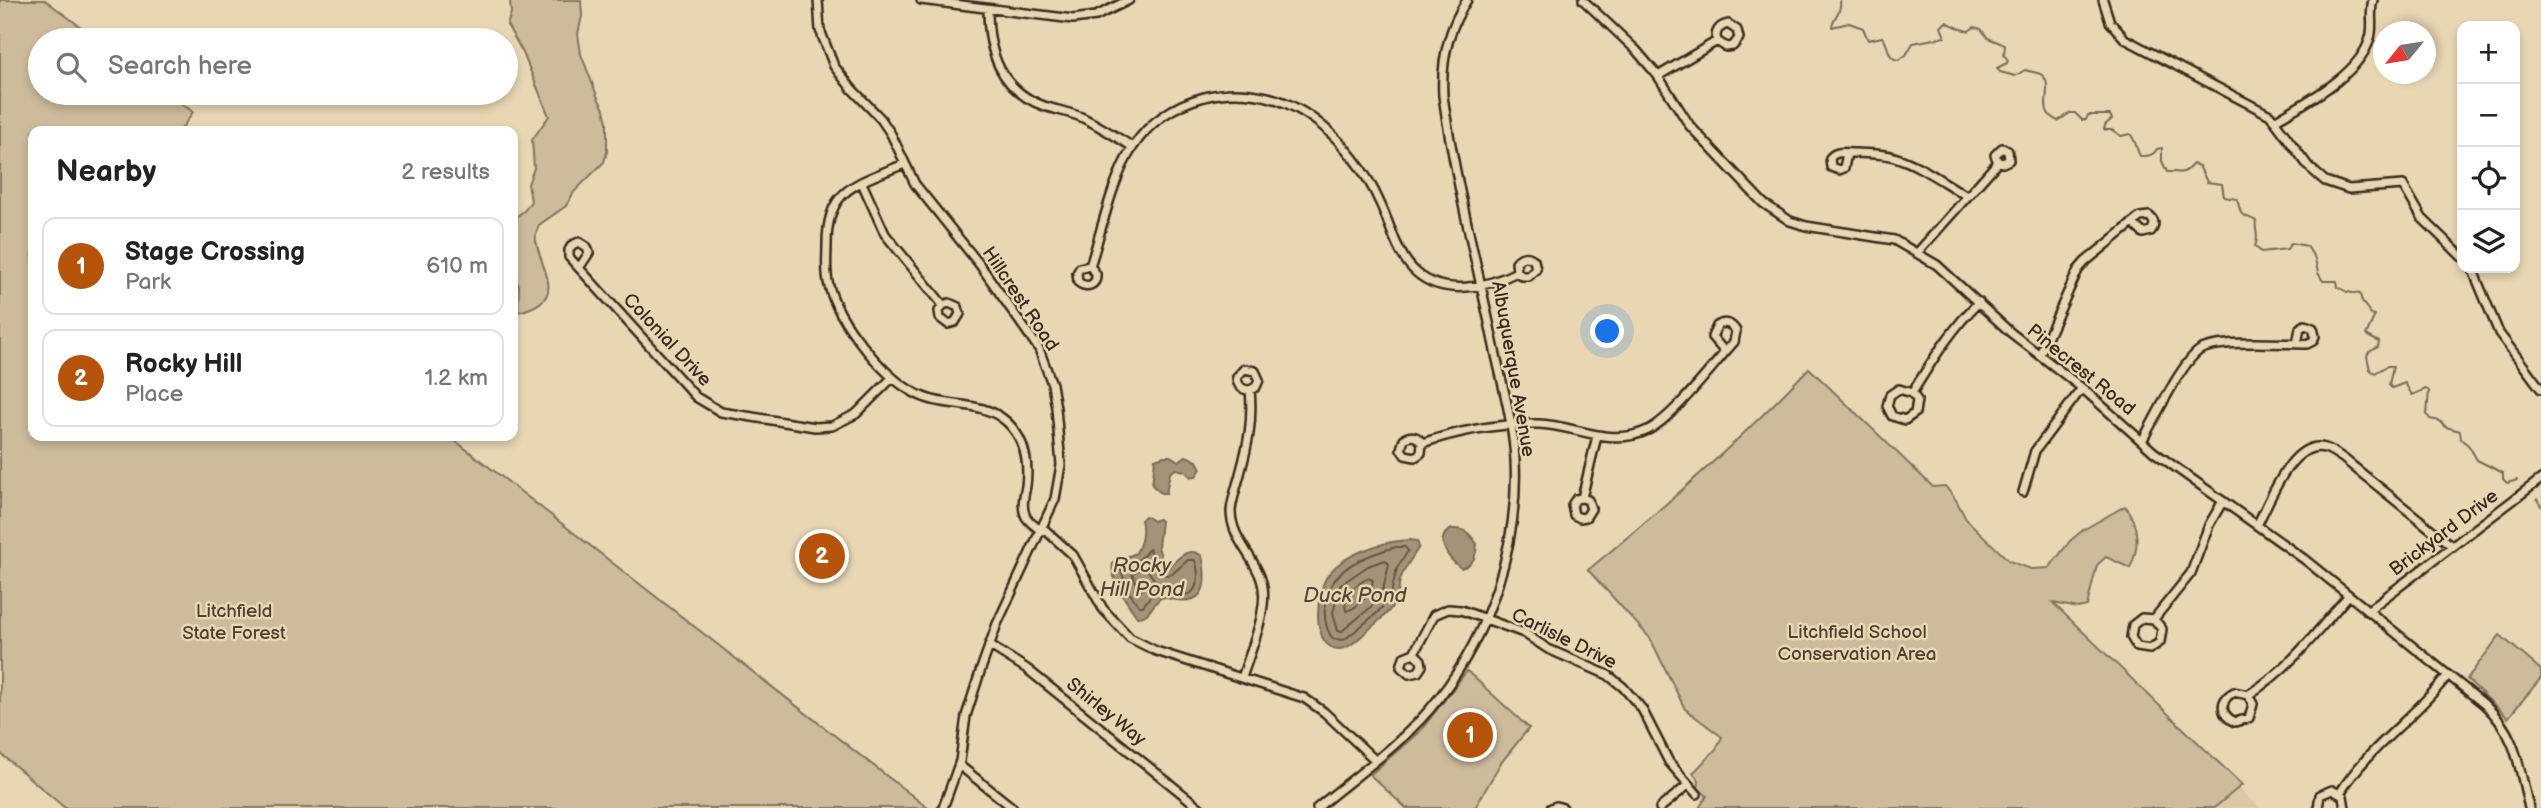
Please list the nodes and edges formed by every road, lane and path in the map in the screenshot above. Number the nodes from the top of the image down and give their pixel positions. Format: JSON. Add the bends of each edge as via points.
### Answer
{"nodes":[{"id":1,"x":818,"y":0,"type":"edge"},
{"id":2,"x":922,"y":0,"type":"edge"},
{"id":3,"x":1129,"y":0,"type":"edge"},
{"id":4,"x":1467,"y":0,"type":"edge"},
{"id":5,"x":1583,"y":0,"type":"edge"},
{"id":6,"x":2104,"y":0,"type":"edge"},
{"id":7,"x":2373,"y":0,"type":"edge"},
{"id":8,"x":988,"y":10,"type":"junction"},
{"id":9,"x":1717,"y":41,"type":"dead end"},
{"id":10,"x":1658,"y":76,"type":"junction"},
{"id":11,"x":2276,"y":120,"type":"junction"},
{"id":12,"x":1133,"y":146,"type":"junction"},
{"id":13,"x":1847,"y":153,"type":"dead end"},
{"id":14,"x":1998,"y":162,"type":"dead end"},
{"id":15,"x":904,"y":164,"type":"junction"},
{"id":16,"x":862,"y":183,"type":"junction"},
{"id":17,"x":1967,"y":196,"type":"junction"},
{"id":18,"x":2132,"y":223,"type":"dead end"},
{"id":19,"x":1918,"y":252,"type":"junction"},
{"id":20,"x":2457,"y":252,"type":"edge"},
{"id":21,"x":1090,"y":266,"type":"dead end"},
{"id":22,"x":579,"y":268,"type":"dead end"},
{"id":23,"x":1517,"y":272,"type":"dead end"},
{"id":24,"x":2474,"y":273,"type":"edge"},
{"id":25,"x":1482,"y":285,"type":"junction"},
{"id":26,"x":1979,"y":302,"type":"junction"},
{"id":27,"x":943,"y":305,"type":"dead end"},
{"id":28,"x":2297,"y":344,"type":"dead end"},
{"id":29,"x":1725,"y":352,"type":"dead end"},
{"id":30,"x":2040,"y":354,"type":"junction"},
{"id":31,"x":892,"y":378,"type":"junction"},
{"id":32,"x":2082,"y":388,"type":"junction"},
{"id":33,"x":2541,"y":389,"type":"edge"},
{"id":34,"x":1250,"y":390,"type":"dead end"},
{"id":35,"x":1912,"y":393,"type":"junction"},
{"id":36,"x":1511,"y":425,"type":"junction"},
{"id":37,"x":1597,"y":436,"type":"junction"},
{"id":38,"x":2142,"y":441,"type":"junction"},
{"id":39,"x":1422,"y":443,"type":"dead end"},
{"id":40,"x":2541,"y":480,"type":"edge"},
{"id":41,"x":2023,"y":492,"type":"dead end"},
{"id":42,"x":1582,"y":498,"type":"dead end"},
{"id":43,"x":2223,"y":501,"type":"junction"},
{"id":44,"x":2258,"y":525,"type":"junction"},
{"id":45,"x":1042,"y":529,"type":"junction"},
{"id":46,"x":2452,"y":546,"type":"junction"},
{"id":47,"x":2348,"y":596,"type":"junction"},
{"id":48,"x":2367,"y":611,"type":"junction"},
{"id":49,"x":1485,"y":619,"type":"junction"},
{"id":50,"x":2154,"y":620,"type":"junction"},
{"id":51,"x":989,"y":645,"type":"junction"},
{"id":52,"x":1414,"y":653,"type":"dead end"},
{"id":53,"x":2448,"y":675,"type":"junction"},
{"id":54,"x":1242,"y":678,"type":"junction"},
{"id":55,"x":2248,"y":695,"type":"junction"},
{"id":56,"x":1375,"y":760,"type":"junction"},
{"id":57,"x":959,"y":765,"type":"junction"},
{"id":58,"x":1688,"y":785,"type":"junction"},
{"id":59,"x":2340,"y":793,"type":"junction"},
{"id":60,"x":1697,"y":794,"type":"dead end"},
{"id":61,"x":943,"y":808,"type":"edge"},
{"id":62,"x":1013,"y":808,"type":"edge"},
{"id":63,"x":1200,"y":808,"type":"edge"},
{"id":64,"x":1317,"y":808,"type":"edge"},
{"id":65,"x":1551,"y":808,"type":"edge"},
{"id":66,"x":1563,"y":808,"type":"edge"},
{"id":67,"x":1660,"y":808,"type":"edge"},
{"id":68,"x":2318,"y":808,"type":"edge"},
{"id":69,"x":2345,"y":808,"type":"edge"},
{"id":70,"x":2529,"y":808,"type":"edge"}],
"edges":[{"from":1,"to":15,"type":"street","name":"Hillcrest Road","via":[[820,30],[834,66],[888,129]]},
{"from":2,"to":8,"type":"street"},
{"from":3,"to":8,"type":"street","via":[[1080,19]]},
{"from":4,"to":25,"type":"street","name":"Albuquerque Avenue","via":[[1448,40],[1442,87]]},
{"from":5,"to":10,"type":"street","name":"Pinecrest Road"},
{"from":6,"to":11,"type":"street","via":[[2110,22],[2125,39]]},
{"from":7,"to":11,"type":"street","via":[[2370,39],[2354,63],[2322,92]]},
{"from":8,"to":12,"type":"street","via":[[994,57],[1016,88],[1037,103],[1082,117]]},
{"from":9,"to":10,"type":"street"},
{"from":10,"to":19,"type":"street","name":"Pinecrest Road","via":[[1690,126],[1776,213],[1806,226],[1882,236]]},
{"from":11,"to":20,"type":"street","via":[[2309,167],[2332,185],[2358,190],[2403,185],[2422,218]]},
{"from":12,"to":21,"type":"street"},
{"from":12,"to":25,"type":"street","via":[[1163,116],[1198,98],[1243,93],[1280,101],[1325,128],[1353,158],[1376,194],[1404,258],[1416,272],[1442,286]]},
{"from":13,"to":17,"type":"street","via":[[1899,158]]},
{"from":14,"to":17,"type":"street"},
{"from":15,"to":16,"type":"street"},
{"from":15,"to":45,"type":"street","name":"Hillcrest Road","via":[[1014,312],[1046,364],[1061,465],[1055,499]]},
{"from":16,"to":27,"type":"street","via":[[885,233]]},
{"from":16,"to":31,"type":"street","via":[[844,194],[832,214],[827,236],[828,282],[843,319]]},
{"from":17,"to":19,"type":"street"},
{"from":18,"to":30,"type":"street","via":[[2078,270]]},
{"from":19,"to":26,"type":"street","name":"Pinecrest Road"},
{"from":22,"to":31,"type":"street","name":"Colonial Drive","via":[[696,397],[721,412],[832,426],[856,414]]},
{"from":23,"to":25,"type":"street"},
{"from":24,"to":33,"type":"street","via":[[2499,333]]},
{"from":25,"to":36,"type":"street","name":"Albuquerque Avenue"},
{"from":26,"to":30,"type":"street","name":"Pinecrest Road"},
{"from":26,"to":35,"type":"street","via":[[1940,349]]},
{"from":28,"to":38,"type":"street","via":[[2217,345],[2197,352]]},
{"from":29,"to":37,"type":"street","via":[[1658,424],[1626,437]]},
{"from":30,"to":32,"type":"street","name":"Pinecrest Road"},
{"from":31,"to":45,"type":"street","via":[[926,398],[985,409],[1008,423],[1026,453],[1024,511],[1029,521]]},
{"from":32,"to":38,"type":"street","name":"Pinecrest Road"},
{"from":32,"to":41,"type":"street","via":[[2035,451]]},
{"from":34,"to":54,"type":"street","via":[[1251,429],[1232,502],[1232,520],[1262,579],[1264,600]]},
{"from":35,"to":35,"type":"street","via":[[1918,404],[1913,416],[1905,420],[1892,416],[1887,406],[1890,396],[1902,389]]},
{"from":36,"to":37,"type":"street","via":[[1552,425]]},
{"from":36,"to":39,"type":"street"},
{"from":36,"to":49,"type":"street","name":"Albuquerque Avenue","via":[[1513,508],[1502,570]]},
{"from":37,"to":42,"type":"street"},
{"from":38,"to":43,"type":"street","name":"Pinecrest Road"},
{"from":40,"to":46,"type":"street","name":"Brickyard Drive"},
{"from":43,"to":44,"type":"street","name":"Pinecrest Road"},
{"from":43,"to":50,"type":"street","via":[[2208,525],[2191,573]]},
{"from":44,"to":46,"type":"street","via":[[2293,460],[2319,447],[2344,459]]},
{"from":44,"to":47,"type":"street","name":"Pinecrest Road"},
{"from":45,"to":51,"type":"street","name":"Hillcrest Road"},
{"from":45,"to":54,"type":"street","via":[[1073,555],[1102,609],[1123,633],[1156,651]]},
{"from":46,"to":48,"type":"street","name":"Brickyard Drive"},
{"from":47,"to":48,"type":"street","name":"Pinecrest Road"},
{"from":47,"to":55,"type":"street","via":[[2288,666]]},
{"from":48,"to":53,"type":"street","name":"Pinecrest Road"},
{"from":49,"to":52,"type":"street","name":"Carlisle Drive","via":[[1457,609],[1439,612],[1430,620]]},
{"from":49,"to":56,"type":"street","name":"Albuquerque Avenue","via":[[1440,697]]},
{"from":49,"to":58,"type":"street","name":"Carlisle Drive","via":[[1524,633],[1623,687],[1642,709],[1669,762]]},
{"from":50,"to":50,"type":"street","via":[[2162,629],[2160,642],[2150,649],[2137,647],[2131,637],[2133,625],[2142,618]]},
{"from":51,"to":57,"type":"street","name":"Hillcrest Road","via":[[966,716]]},
{"from":51,"to":63,"type":"street","name":"Shirley Way","via":[[1027,669]]},
{"from":53,"to":59,"type":"street","via":[[2369,753]]},
{"from":53,"to":70,"type":"street","name":"Pinecrest Road","via":[[2506,727]]},
{"from":54,"to":56,"type":"street","via":[[1314,704]]},
{"from":55,"to":55,"type":"street","via":[[2253,709],[2249,718],[2235,722],[2226,717],[2225,698],[2234,692]]},
{"from":56,"to":64,"type":"street","name":"Albuquerque Avenue"},
{"from":57,"to":61,"type":"street","name":"Hillcrest Road"},
{"from":57,"to":62,"type":"street"},
{"from":58,"to":60,"type":"street","name":"Carlisle Drive"},
{"from":58,"to":67,"type":"street"},
{"from":59,"to":68,"type":"street","via":[[2323,792]]},
{"from":59,"to":69,"type":"street"},
{"from":65,"to":66,"type":"street"}]}
